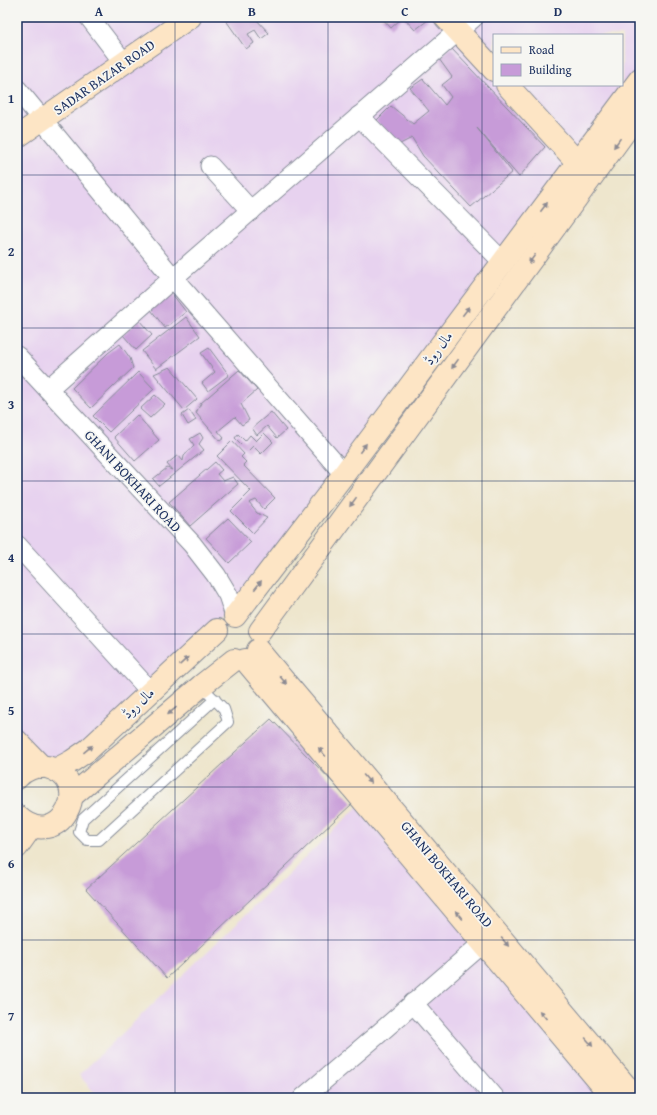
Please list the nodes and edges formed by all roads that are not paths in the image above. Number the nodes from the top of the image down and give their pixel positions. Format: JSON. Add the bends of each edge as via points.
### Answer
{"nodes":[{"id":1,"x":89,"y":17,"type":"edge"},
{"id":2,"x":190,"y":17,"type":"edge"},
{"id":3,"x":459,"y":22,"type":"edge"},
{"id":4,"x":124,"y":62,"type":"junction"},
{"id":5,"x":493,"y":69,"type":"edge"},
{"id":6,"x":640,"y":78,"type":"edge"},
{"id":7,"x":508,"y":86,"type":"edge"},
{"id":8,"x":17,"y":90,"type":"edge"},
{"id":9,"x":640,"y":111,"type":"edge"},
{"id":10,"x":359,"y":116,"type":"junction"},
{"id":11,"x":42,"y":119,"type":"junction"},
{"id":12,"x":17,"y":137,"type":"edge"},
{"id":13,"x":577,"y":162,"type":"junction"},
{"id":14,"x":210,"y":166,"type":"dead end"},
{"id":15,"x":251,"y":211,"type":"junction"},
{"id":16,"x":503,"y":262,"type":"junction"},
{"id":17,"x":173,"y":278,"type":"junction"},
{"id":18,"x":17,"y":356,"type":"edge"},
{"id":19,"x":48,"y":389,"type":"junction"},
{"id":20,"x":344,"y":474,"type":"junction"},
{"id":21,"x":17,"y":545,"type":"edge"},
{"id":22,"x":235,"y":616,"type":"junction"},
{"id":23,"x":217,"y":630,"type":"junction"},
{"id":24,"x":249,"y":650,"type":"junction"},
{"id":25,"x":151,"y":692,"type":"junction"},
{"id":26,"x":208,"y":693,"type":"junction"},
{"id":27,"x":17,"y":741,"type":"edge"},
{"id":28,"x":49,"y":768,"type":"junction"},
{"id":29,"x":17,"y":777,"type":"edge"},
{"id":30,"x":72,"y":796,"type":"junction"},
{"id":31,"x":25,"y":821,"type":"edge"},
{"id":32,"x":17,"y":848,"type":"edge"},
{"id":33,"x":483,"y":943,"type":"junction"},
{"id":34,"x":413,"y":1003,"type":"junction"},
{"id":35,"x":302,"y":1098,"type":"edge"},
{"id":36,"x":495,"y":1098,"type":"edge"},
{"id":37,"x":614,"y":1098,"type":"edge"},
{"id":38,"x":636,"y":1098,"type":"edge"}],
"edges":[{"from":1,"to":4,"type":"street"},
{"from":2,"to":4,"type":"main road","name":"SADAR BAZAR ROAD"},
{"from":3,"to":5,"type":"main road"},
{"from":3,"to":10,"type":"street"},
{"from":4,"to":11,"type":"main road","name":"SADAR BAZAR ROAD"},
{"from":6,"to":13,"type":"main road","name":"مال روڈ"},
{"from":7,"to":13,"type":"main road"},
{"from":8,"to":11,"type":"street"},
{"from":9,"to":24,"type":"main road","name":"مال روڈ","one_way":true},
{"from":10,"to":15,"type":"street"},
{"from":10,"to":16,"type":"street"},
{"from":11,"to":12,"type":"main road","name":"SADAR BAZAR ROAD"},
{"from":11,"to":17,"type":"street"},
{"from":16,"to":13,"type":"main road","name":"مال روڈ","one_way":true},
{"from":14,"to":15,"type":"street"},
{"from":15,"to":17,"type":"street"},
{"from":20,"to":16,"type":"main road","name":"مال روڈ","one_way":true},
{"from":17,"to":19,"type":"street"},
{"from":17,"to":20,"type":"street"},
{"from":18,"to":19,"type":"street","name":"GHANI BOKHARI ROAD"},
{"from":19,"to":22,"type":"street","name":"GHANI BOKHARI ROAD","via":[[192,544],[228,595]]},
{"from":22,"to":20,"type":"main road","name":"مال روڈ","one_way":true},
{"from":21,"to":25,"type":"street"},
{"from":22,"to":23,"type":"main road","via":[[227,618]]},
{"from":22,"to":24,"type":"main road","via":[[250,619],[256,624]]},
{"from":23,"to":24,"type":"main road","via":[[217,646],[221,653]]},
{"from":25,"to":23,"type":"main road","name":"مال روڈ","one_way":true},
{"from":24,"to":26,"type":"main road","name":"مال روڈ"},
{"from":33,"to":24,"type":"main road","name":"GHANI BOKHARI ROAD","one_way":true},
{"from":24,"to":38,"type":"main road","name":"GHANI BOKHARI ROAD","one_way":true},
{"from":28,"to":25,"type":"main road","name":"مال روڈ","one_way":true,"via":[[72,762]]},
{"from":26,"to":26,"type":"lane","via":[[83,819],[79,832],[87,840],[99,840],[228,722],[224,709]]},
{"from":26,"to":30,"type":"main road","name":"مال روڈ","one_way":true},
{"from":27,"to":28,"type":"main road"},
{"from":28,"to":29,"type":"main road","name":"مال روڈ","via":[[35,767]]},
{"from":28,"to":30,"type":"main road","via":[[63,776],[69,784]]},
{"from":30,"to":31,"type":"main road","via":[[67,813],[52,825],[42,827]]},
{"from":31,"to":32,"type":"main road"},
{"from":33,"to":34,"type":"street"},
{"from":37,"to":33,"type":"main road","name":"GHANI BOKHARI ROAD","one_way":true},
{"from":34,"to":35,"type":"street"},
{"from":34,"to":36,"type":"street"}]}
